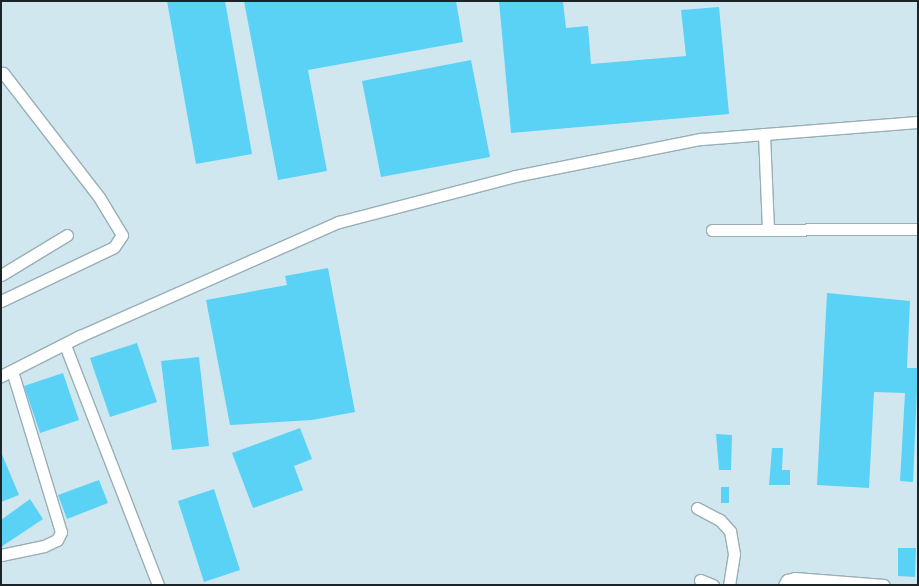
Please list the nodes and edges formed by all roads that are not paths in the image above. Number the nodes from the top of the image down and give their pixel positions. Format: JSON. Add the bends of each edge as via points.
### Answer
{"nodes":[{"id":1,"x":3,"y":73,"type":"dead end"},
{"id":2,"x":918,"y":122,"type":"edge"},
{"id":3,"x":764,"y":134,"type":"junction"},
{"id":4,"x":918,"y":229,"type":"edge"},
{"id":5,"x":712,"y":230,"type":"dead end"},
{"id":6,"x":768,"y":230,"type":"junction"},
{"id":7,"x":67,"y":235,"type":"dead end"},
{"id":8,"x":1,"y":275,"type":"edge"},
{"id":9,"x":1,"y":301,"type":"edge"},
{"id":10,"x":65,"y":345,"type":"junction"},
{"id":11,"x":7,"y":373,"type":"edge"},
{"id":12,"x":697,"y":508,"type":"dead end"},
{"id":13,"x":1,"y":555,"type":"edge"},
{"id":14,"x":700,"y":580,"type":"dead end"},
{"id":15,"x":158,"y":585,"type":"edge"},
{"id":16,"x":713,"y":585,"type":"edge"},
{"id":17,"x":729,"y":585,"type":"edge"},
{"id":18,"x":784,"y":585,"type":"edge"},
{"id":19,"x":884,"y":585,"type":"edge"}],
"edges":[{"from":1,"to":9,"type":"street","via":[[99,197],[122,235],[114,247]]},
{"from":2,"to":3,"type":"street"},
{"from":3,"to":6,"type":"street"},
{"from":3,"to":10,"type":"street","via":[[701,139],[515,176],[340,222]]},
{"from":4,"to":6,"type":"street"},
{"from":5,"to":6,"type":"street"},
{"from":7,"to":8,"type":"street"},
{"from":10,"to":11,"type":"street"},
{"from":10,"to":15,"type":"street"},
{"from":11,"to":13,"type":"street","via":[[61,532],[57,540],[44,546]]},
{"from":12,"to":17,"type":"street","via":[[720,520],[730,531],[734,554]]},
{"from":14,"to":16,"type":"street"},
{"from":18,"to":19,"type":"street","via":[[787,580],[795,578]]}]}
